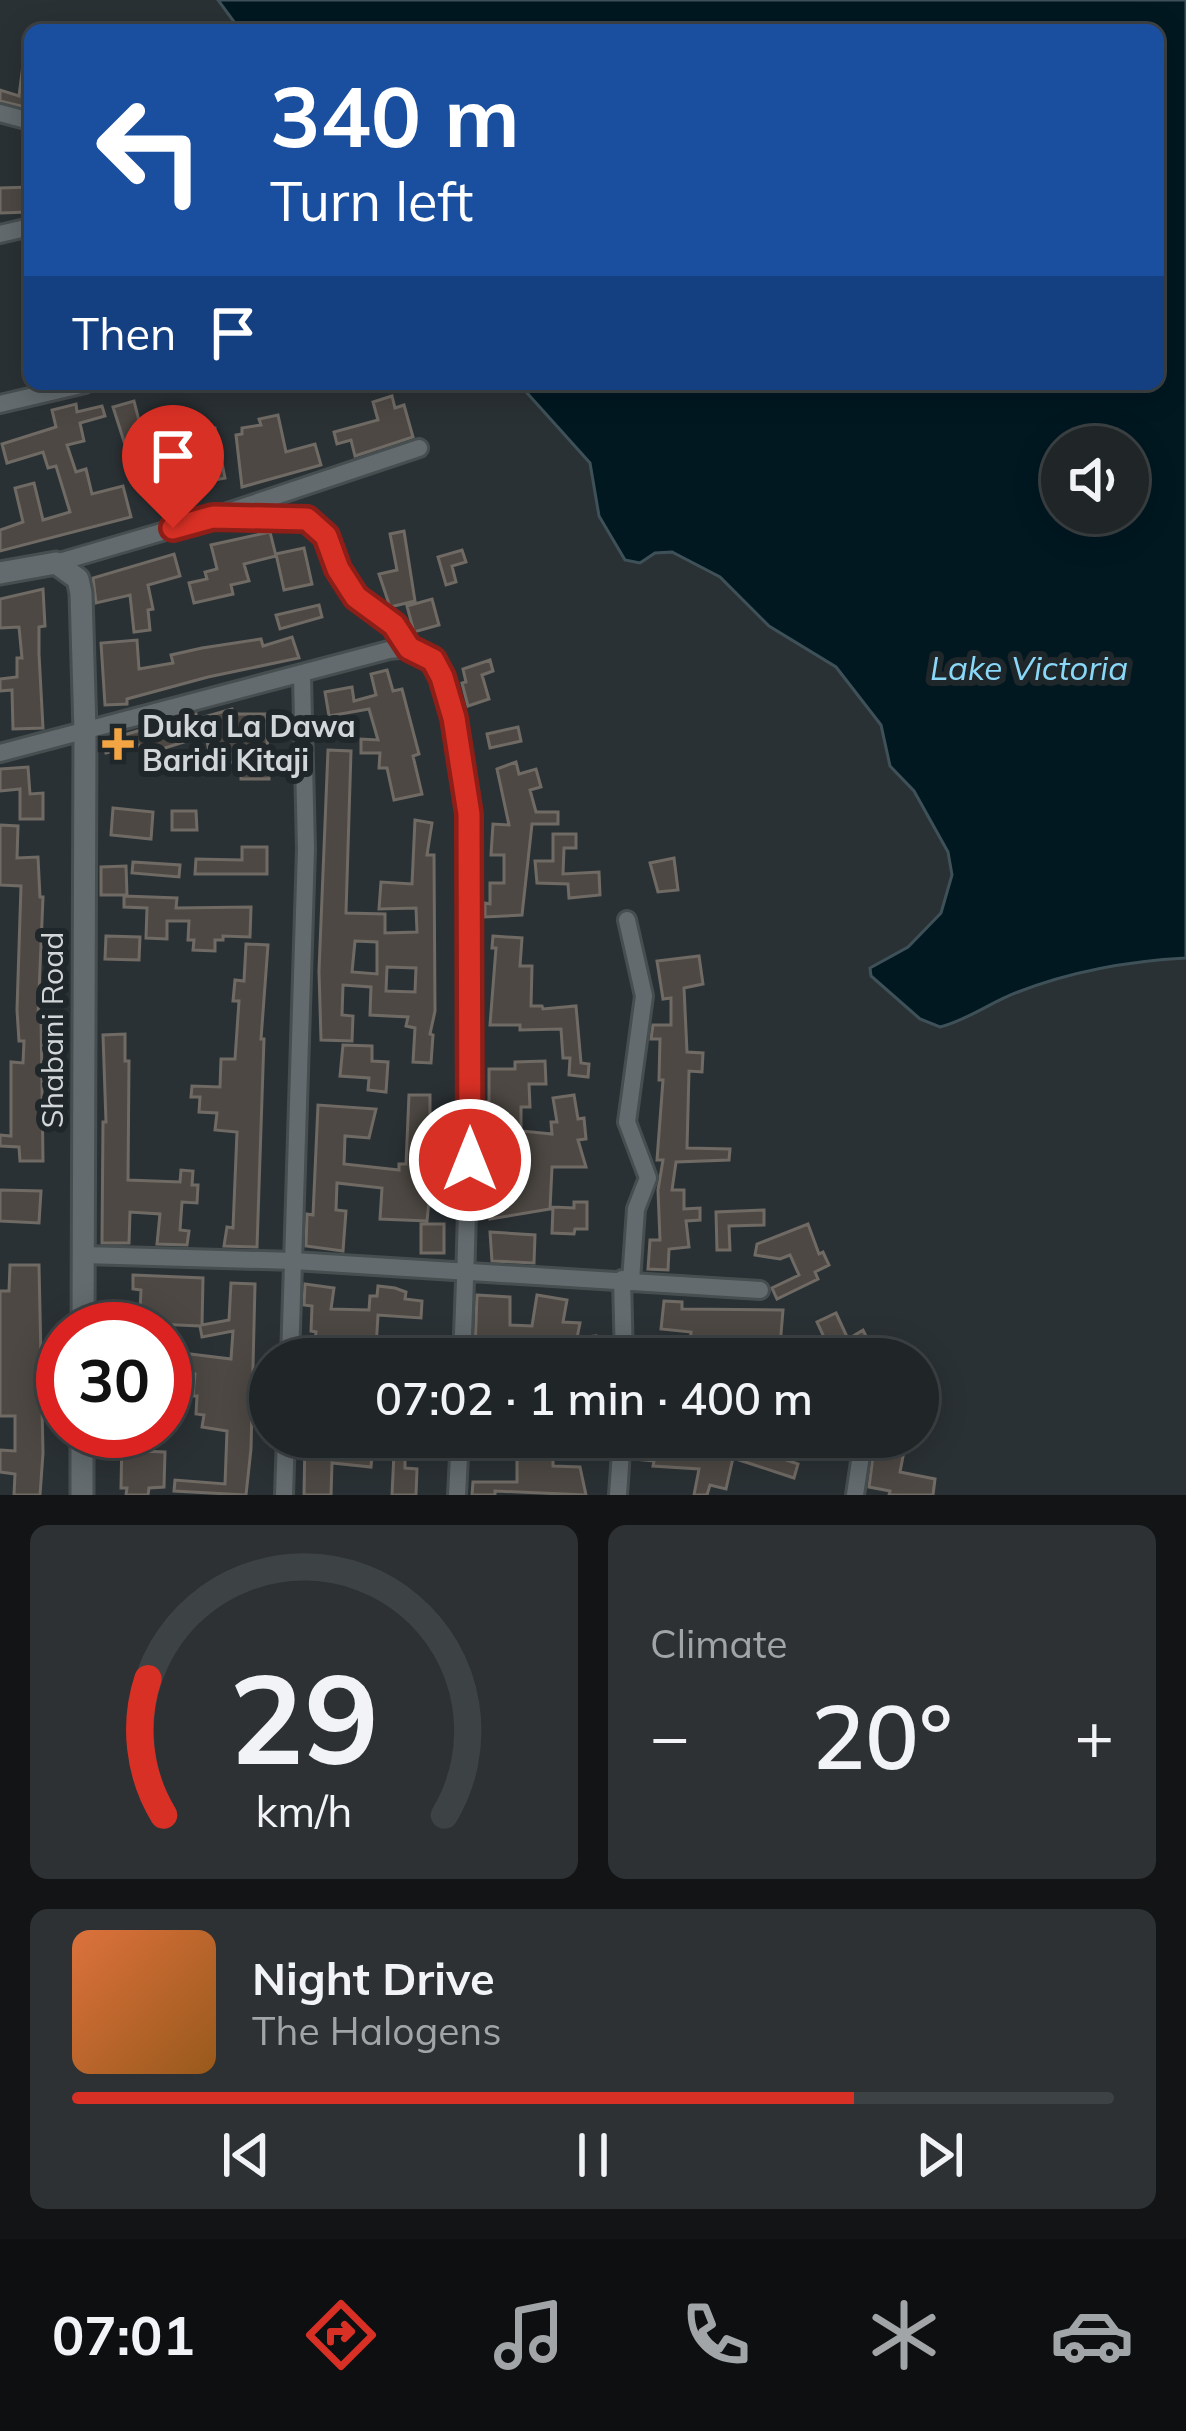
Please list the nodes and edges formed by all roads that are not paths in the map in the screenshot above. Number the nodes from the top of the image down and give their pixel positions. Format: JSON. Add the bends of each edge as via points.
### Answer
{"nodes":[{"id":1,"x":60,"y":390,"type":"edge"},
{"id":2,"x":0,"y":404,"type":"edge"},
{"id":3,"x":419,"y":448,"type":"dead end"},
{"id":4,"x":213,"y":517,"type":"junction"},
{"id":5,"x":56,"y":563,"type":"junction"},
{"id":6,"x":0,"y":573,"type":"edge"},
{"id":7,"x":409,"y":648,"type":"junction"},
{"id":8,"x":302,"y":676,"type":"junction"},
{"id":9,"x":85,"y":731,"type":"junction"},
{"id":10,"x":0,"y":753,"type":"edge"},
{"id":11,"x":627,"y":920,"type":"dead end"},
{"id":12,"x":84,"y":1255,"type":"junction"},
{"id":13,"x":294,"y":1261,"type":"junction"},
{"id":14,"x":466,"y":1272,"type":"junction"},
{"id":15,"x":627,"y":1280,"type":"junction"},
{"id":16,"x":760,"y":1289,"type":"dead end"},
{"id":17,"x":83,"y":1302,"type":"edge"},
{"id":18,"x":291,"y":1338,"type":"edge"},
{"id":19,"x":464,"y":1338,"type":"edge"},
{"id":20,"x":625,"y":1338,"type":"edge"},
{"id":21,"x":82,"y":1458,"type":"edge"},
{"id":22,"x":285,"y":1458,"type":"edge"},
{"id":23,"x":459,"y":1458,"type":"edge"},
{"id":24,"x":621,"y":1458,"type":"edge"},
{"id":25,"x":861,"y":1458,"type":"edge"},
{"id":26,"x":82,"y":1495,"type":"edge"},
{"id":27,"x":284,"y":1495,"type":"edge"},
{"id":28,"x":457,"y":1495,"type":"edge"},
{"id":29,"x":618,"y":1495,"type":"edge"},
{"id":30,"x":855,"y":1495,"type":"edge"}],
"edges":[{"from":1,"to":2,"type":"street"},
{"from":3,"to":4,"type":"street"},
{"from":4,"to":5,"type":"street"},
{"from":4,"to":7,"type":"street","via":[[295,516],[315,524],[346,585]]},
{"from":5,"to":6,"type":"street"},
{"from":5,"to":9,"type":"street","name":"Shabani Road","via":[[78,579],[81,593]]},
{"from":7,"to":8,"type":"street"},
{"from":7,"to":14,"type":"street","via":[[433,660],[442,677],[469,814]]},
{"from":8,"to":9,"type":"street"},
{"from":8,"to":13,"type":"street","via":[[306,849]]},
{"from":9,"to":10,"type":"street"},
{"from":9,"to":12,"type":"street","name":"Shabani Road"},
{"from":11,"to":15,"type":"street","via":[[644,1007],[627,1122],[648,1178]]},
{"from":12,"to":13,"type":"street"},
{"from":12,"to":17,"type":"street","name":"Shabani Road"},
{"from":13,"to":14,"type":"street"},
{"from":13,"to":18,"type":"street"},
{"from":14,"to":15,"type":"street"},
{"from":14,"to":19,"type":"street"},
{"from":15,"to":16,"type":"street"},
{"from":15,"to":20,"type":"street"},
{"from":21,"to":26,"type":"street"},
{"from":22,"to":27,"type":"street"},
{"from":23,"to":28,"type":"street"},
{"from":24,"to":29,"type":"street"},
{"from":25,"to":30,"type":"street"}]}
